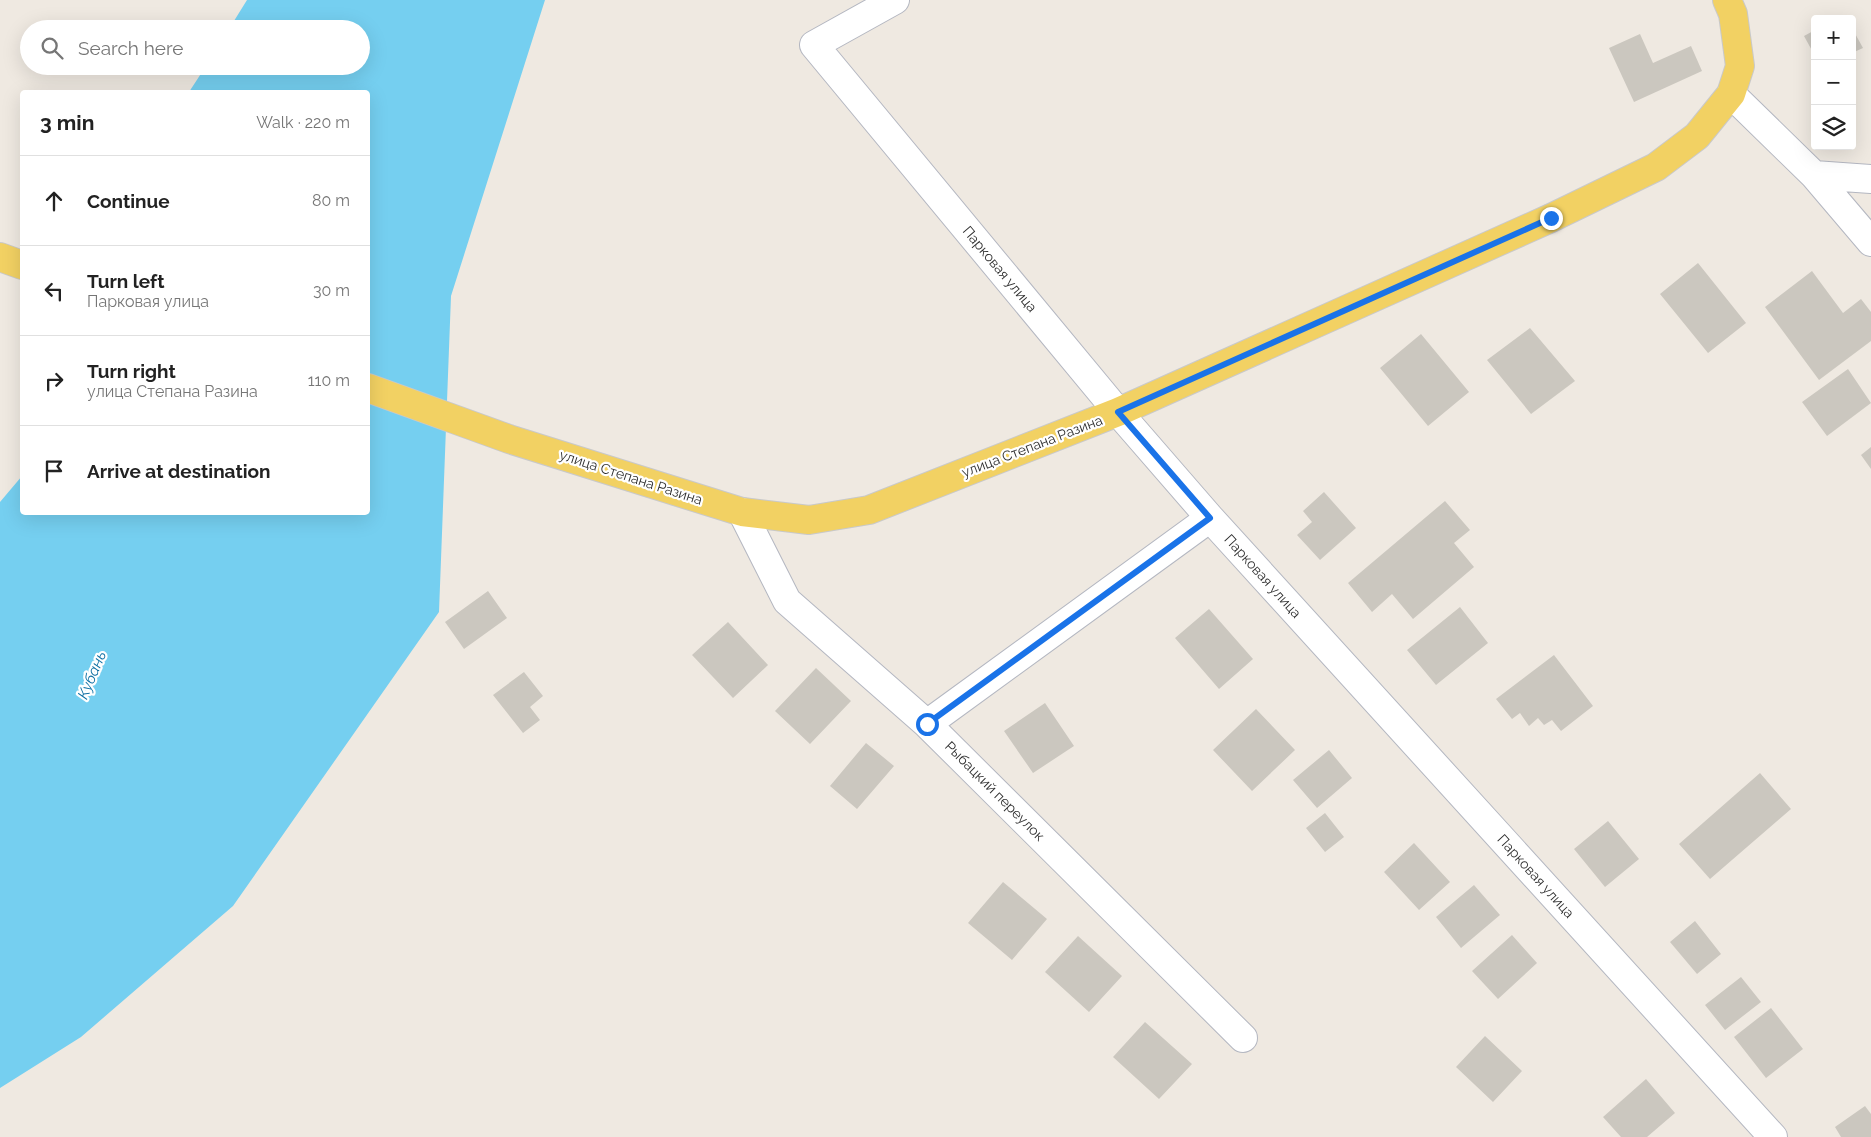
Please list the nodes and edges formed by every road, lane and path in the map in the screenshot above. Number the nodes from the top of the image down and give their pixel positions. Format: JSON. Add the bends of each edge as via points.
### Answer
{"nodes":[{"id":1,"x":895,"y":0,"type":"edge"},
{"id":2,"x":1727,"y":0,"type":"edge"},
{"id":3,"x":1731,"y":94,"type":"junction"},
{"id":4,"x":1814,"y":175,"type":"junction"},
{"id":5,"x":1871,"y":179,"type":"edge"},
{"id":6,"x":1871,"y":242,"type":"edge"},
{"id":7,"x":0,"y":257,"type":"edge"},
{"id":8,"x":20,"y":264,"type":"edge"},
{"id":9,"x":370,"y":389,"type":"edge"},
{"id":10,"x":1118,"y":412,"type":"junction"},
{"id":11,"x":742,"y":512,"type":"junction"},
{"id":12,"x":1210,"y":518,"type":"junction"},
{"id":13,"x":927,"y":724,"type":"junction"},
{"id":14,"x":1243,"y":1038,"type":"dead end"},
{"id":15,"x":1773,"y":1137,"type":"edge"}],
"edges":[{"from":1,"to":10,"type":"street","name":"Парковая улица","via":[[814,45]]},
{"from":2,"to":3,"type":"main road","name":"улица Степана Разина","via":[[1733,14],[1740,66]]},
{"from":3,"to":4,"type":"street"},
{"from":3,"to":10,"type":"main road","name":"улица Степана Разина","via":[[1697,136],[1656,167],[1542,222]]},
{"from":4,"to":5,"type":"street"},
{"from":4,"to":6,"type":"street"},
{"from":7,"to":8,"type":"main road"},
{"from":9,"to":11,"type":"main road","name":"улица Степана Разина","via":[[509,439]]},
{"from":10,"to":11,"type":"main road","name":"улица Степана Разина","via":[[869,510],[809,520]]},
{"from":10,"to":12,"type":"street","name":"Парковая улица"},
{"from":11,"to":13,"type":"street","name":"Рыбацкий переулок","via":[[787,601]]},
{"from":12,"to":13,"type":"street"},
{"from":12,"to":15,"type":"street","name":"Парковая улица"},
{"from":13,"to":14,"type":"street","name":"Рыбацкий переулок"}]}
